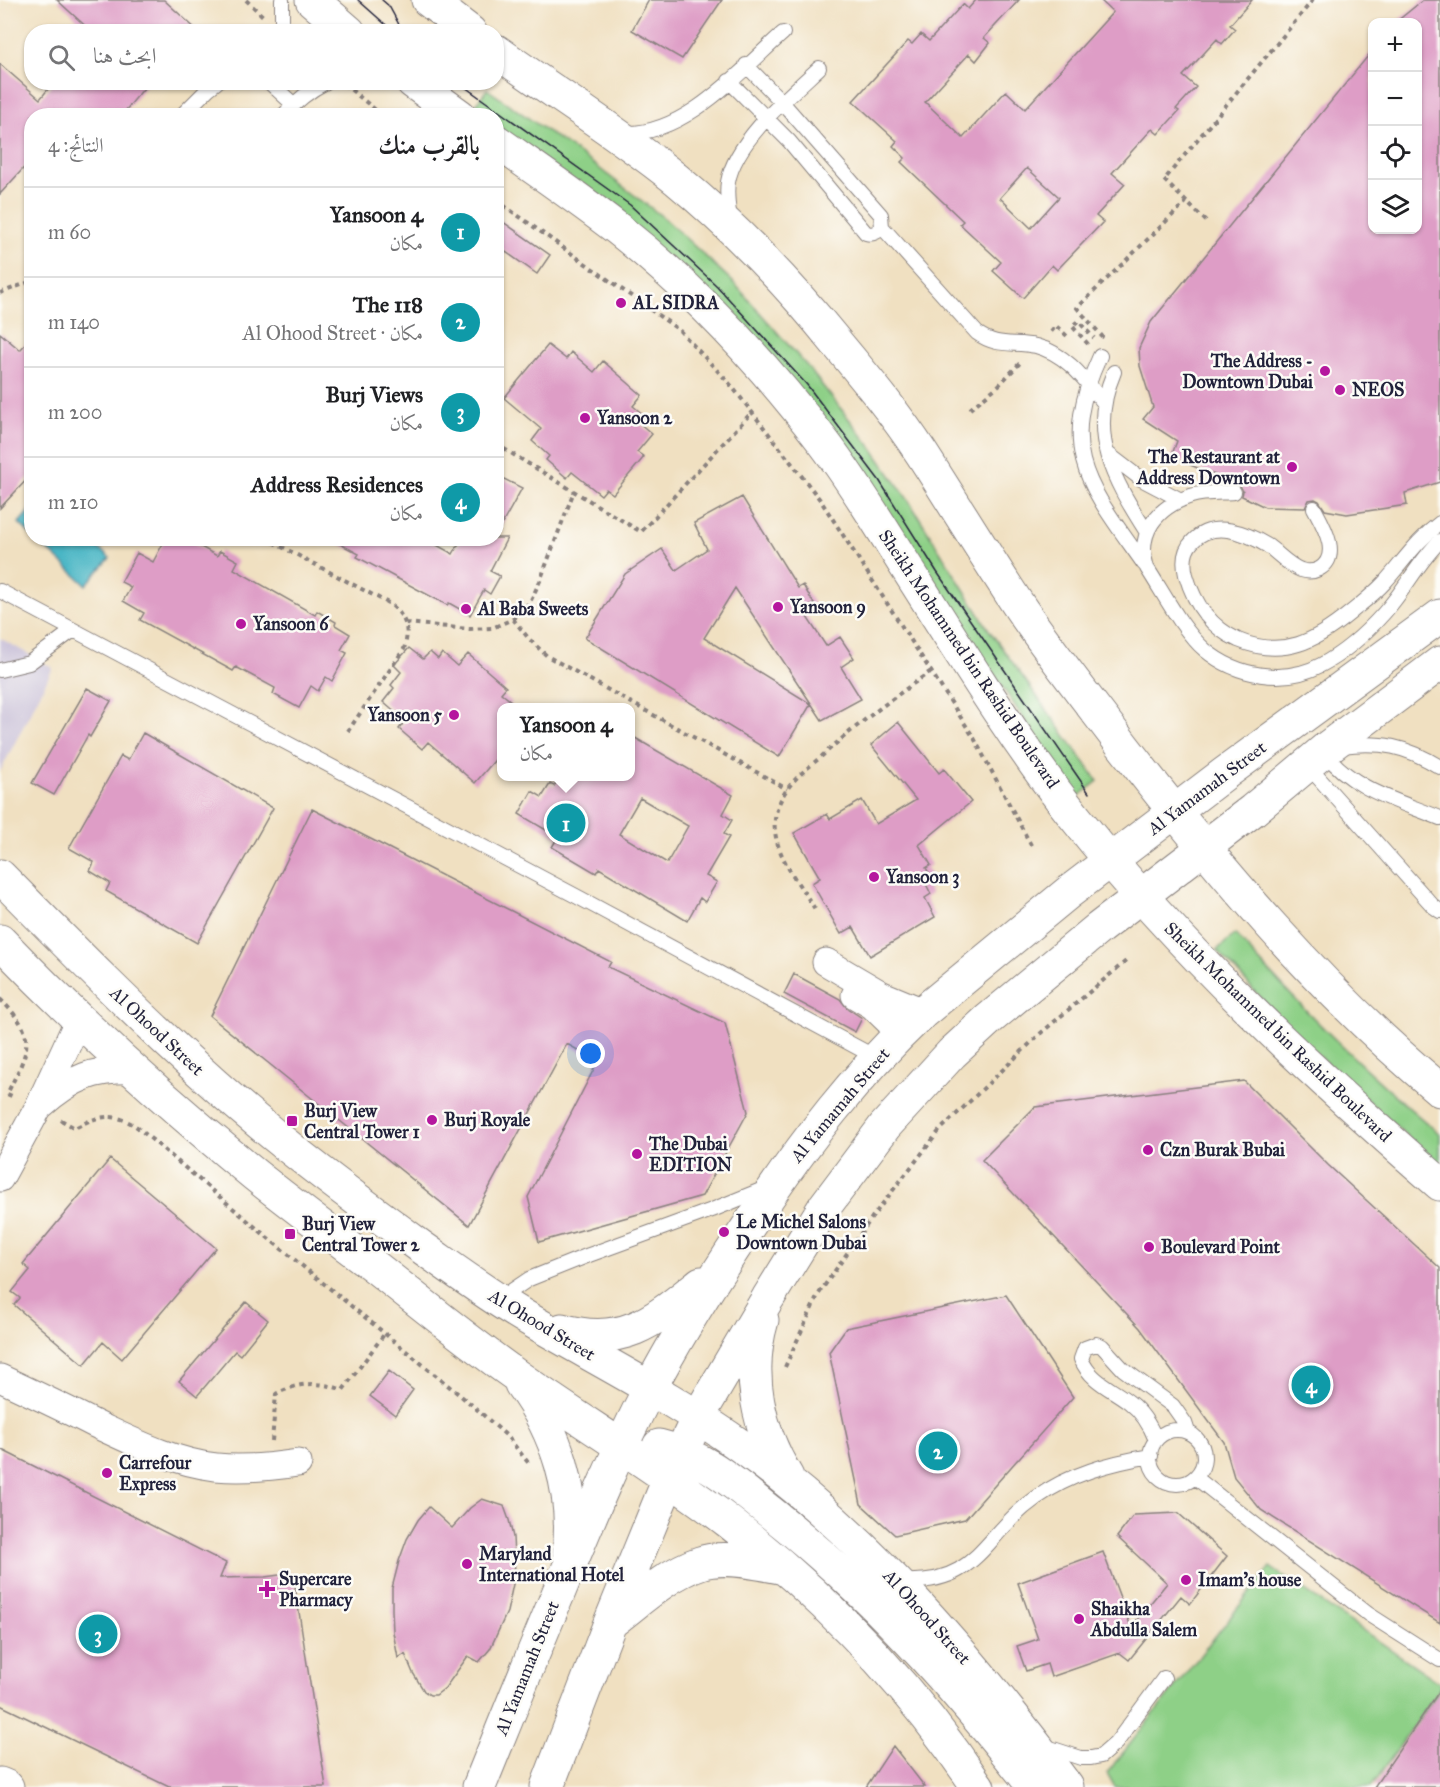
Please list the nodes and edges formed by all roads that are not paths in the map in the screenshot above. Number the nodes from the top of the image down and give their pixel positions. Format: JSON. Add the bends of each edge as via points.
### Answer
{"nodes":[{"id":1,"x":282,"y":0,"type":"edge"},
{"id":2,"x":312,"y":0,"type":"edge"},
{"id":3,"x":282,"y":24,"type":"edge"},
{"id":4,"x":340,"y":24,"type":"edge"},
{"id":5,"x":783,"y":33,"type":"dead end"},
{"id":6,"x":504,"y":57,"type":"edge"},
{"id":7,"x":746,"y":65,"type":"junction"},
{"id":8,"x":819,"y":68,"type":"dead end"},
{"id":9,"x":729,"y":81,"type":"junction"},
{"id":10,"x":206,"y":90,"type":"edge"},
{"id":11,"x":278,"y":90,"type":"edge"},
{"id":12,"x":310,"y":90,"type":"edge"},
{"id":13,"x":423,"y":90,"type":"edge"},
{"id":14,"x":782,"y":102,"type":"junction"},
{"id":15,"x":293,"y":104,"type":"junction"},
{"id":16,"x":189,"y":108,"type":"edge"},
{"id":17,"x":290,"y":108,"type":"edge"},
{"id":18,"x":449,"y":108,"type":"edge"},
{"id":19,"x":767,"y":118,"type":"junction"},
{"id":20,"x":608,"y":131,"type":"junction"},
{"id":21,"x":504,"y":147,"type":"edge"},
{"id":22,"x":882,"y":227,"type":"junction"},
{"id":23,"x":736,"y":235,"type":"junction"},
{"id":24,"x":1096,"y":352,"type":"road end"},
{"id":25,"x":1114,"y":372,"type":"dead end"},
{"id":26,"x":1087,"y":383,"type":"junction"},
{"id":27,"x":1104,"y":403,"type":"junction"},
{"id":28,"x":1105,"y":452,"type":"junction"},
{"id":29,"x":1234,"y":492,"type":"dead end"},
{"id":30,"x":1181,"y":500,"type":"junction"},
{"id":31,"x":1314,"y":508,"type":"dead end"},
{"id":32,"x":1440,"y":523,"type":"edge"},
{"id":33,"x":1146,"y":531,"type":"junction"},
{"id":34,"x":1440,"y":541,"type":"edge"},
{"id":35,"x":1147,"y":568,"type":"junction"},
{"id":36,"x":0,"y":591,"type":"edge"},
{"id":37,"x":1440,"y":616,"type":"edge"},
{"id":38,"x":72,"y":631,"type":"junction"},
{"id":39,"x":1440,"y":663,"type":"edge"},
{"id":40,"x":0,"y":670,"type":"edge"},
{"id":41,"x":1319,"y":755,"type":"junction"},
{"id":42,"x":1440,"y":767,"type":"edge"},
{"id":43,"x":1174,"y":812,"type":"junction"},
{"id":44,"x":1440,"y":818,"type":"edge"},
{"id":45,"x":1204,"y":848,"type":"junction"},
{"id":46,"x":1111,"y":861,"type":"junction"},
{"id":47,"x":0,"y":876,"type":"edge"},
{"id":48,"x":1141,"y":895,"type":"junction"},
{"id":49,"x":1440,"y":911,"type":"edge"},
{"id":50,"x":0,"y":941,"type":"edge"},
{"id":51,"x":823,"y":968,"type":"dead end"},
{"id":52,"x":79,"y":1019,"type":"junction"},
{"id":53,"x":912,"y":1023,"type":"junction"},
{"id":54,"x":877,"y":1058,"type":"junction"},
{"id":55,"x":136,"y":1070,"type":"junction"},
{"id":56,"x":215,"y":1085,"type":"junction"},
{"id":57,"x":1440,"y":1090,"type":"edge"},
{"id":58,"x":38,"y":1108,"type":"junction"},
{"id":59,"x":0,"y":1178,"type":"edge"},
{"id":60,"x":777,"y":1183,"type":"junction"},
{"id":61,"x":1440,"y":1184,"type":"edge"},
{"id":62,"x":719,"y":1269,"type":"junction"},
{"id":63,"x":768,"y":1298,"type":"junction"},
{"id":64,"x":498,"y":1300,"type":"junction"},
{"id":65,"x":530,"y":1320,"type":"junction"},
{"id":66,"x":513,"y":1373,"type":"junction"},
{"id":67,"x":0,"y":1378,"type":"edge"},
{"id":68,"x":650,"y":1387,"type":"junction"},
{"id":69,"x":698,"y":1417,"type":"junction"},
{"id":70,"x":1188,"y":1432,"type":"junction"},
{"id":71,"x":1156,"y":1440,"type":"junction"},
{"id":72,"x":621,"y":1445,"type":"junction"},
{"id":73,"x":1151,"y":1456,"type":"junction"},
{"id":74,"x":298,"y":1463,"type":"dead end"},
{"id":75,"x":675,"y":1465,"type":"junction"},
{"id":76,"x":1195,"y":1477,"type":"junction"},
{"id":77,"x":792,"y":1486,"type":"junction"},
{"id":78,"x":786,"y":1568,"type":"junction"},
{"id":79,"x":567,"y":1573,"type":"junction"},
{"id":80,"x":896,"y":1580,"type":"junction"},
{"id":81,"x":610,"y":1623,"type":"junction"},
{"id":82,"x":1440,"y":1660,"type":"edge"},
{"id":83,"x":1164,"y":1678,"type":"dead end"},
{"id":84,"x":969,"y":1705,"type":"junction"},
{"id":85,"x":1035,"y":1744,"type":"junction"},
{"id":86,"x":984,"y":1781,"type":"edge"},
{"id":87,"x":0,"y":1784,"type":"edge"},
{"id":88,"x":6,"y":1787,"type":"edge"},
{"id":89,"x":479,"y":1787,"type":"edge"},
{"id":90,"x":547,"y":1787,"type":"edge"},
{"id":91,"x":1034,"y":1787,"type":"edge"},
{"id":92,"x":1067,"y":1787,"type":"edge"}],
"edges":[{"from":1,"to":3,"type":"lane"},
{"from":2,"to":4,"type":"street"},
{"from":5,"to":7,"type":"lane"},
{"from":6,"to":20,"type":"street"},
{"from":7,"to":9,"type":"lane"},
{"from":7,"to":14,"type":"lane"},
{"from":8,"to":14,"type":"lane"},
{"from":9,"to":19,"type":"lane"},
{"from":9,"to":20,"type":"lane","via":[[667,126],[628,133]]},
{"from":10,"to":16,"type":"lane"},
{"from":11,"to":15,"type":"lane"},
{"from":12,"to":15,"type":"lane"},
{"from":13,"to":18,"type":"street"},
{"from":14,"to":19,"type":"lane"},
{"from":14,"to":22,"type":"lane","via":[[881,215]]},
{"from":15,"to":17,"type":"lane"},
{"from":19,"to":22,"type":"lane","via":[[866,233],[872,234]]},
{"from":19,"to":23,"type":"lane","via":[[743,148],[728,181],[727,200]]},
{"from":20,"to":23,"type":"street","via":[[675,179]]},
{"from":21,"to":46,"type":"street","name":"Sheikh Mohammed bin Rashid Boulevard","via":[[620,231],[715,318],[782,389],[827,446],[1012,730]]},
{"from":22,"to":26,"type":"lane","via":[[986,340],[1036,346],[1066,361]]},
{"from":23,"to":43,"type":"street","via":[[834,338],[878,393],[1022,610]]},
{"from":24,"to":26,"type":"lane"},
{"from":25,"to":27,"type":"lane"},
{"from":26,"to":27,"type":"lane"},
{"from":26,"to":35,"type":"lane","via":[[1079,429],[1087,475],[1101,503]]},
{"from":27,"to":28,"type":"lane"},
{"from":28,"to":30,"type":"lane","via":[[1141,479]]},
{"from":28,"to":33,"type":"lane","via":[[1116,480]]},
{"from":29,"to":30,"type":"lane"},
{"from":30,"to":33,"type":"lane","via":[[1155,518]]},
{"from":31,"to":32,"type":"lane","via":[[1327,533],[1330,551],[1328,560],[1315,571],[1299,569],[1255,539],[1228,531],[1215,529],[1191,542],[1185,555],[1185,569],[1191,592],[1205,616],[1218,628],[1249,644],[1266,647],[1283,647],[1316,638],[1383,585],[1413,546]]},
{"from":33,"to":35,"type":"lane","via":[[1143,556]]},
{"from":34,"to":35,"type":"lane","via":[[1382,614],[1337,654],[1320,666],[1280,676],[1239,670],[1204,649]]},
{"from":36,"to":38,"type":"lane"},
{"from":37,"to":43,"type":"street","name":"Al Yamamah Street"},
{"from":38,"to":40,"type":"lane","via":[[29,663]]},
{"from":38,"to":54,"type":"lane"},
{"from":39,"to":41,"type":"street"},
{"from":41,"to":42,"type":"lane","via":[[1373,743],[1408,750]]},
{"from":41,"to":44,"type":"lane","via":[[1356,783]]},
{"from":41,"to":45,"type":"street"},
{"from":41,"to":49,"type":"lane"},
{"from":43,"to":45,"type":"street"},
{"from":43,"to":46,"type":"street","name":"Al Yamamah Street"},
{"from":45,"to":48,"type":"street"},
{"from":45,"to":57,"type":"street","via":[[1325,984]]},
{"from":46,"to":48,"type":"street","name":"Sheikh Mohammed bin Rashid Boulevard"},
{"from":46,"to":53,"type":"street","name":"Al Yamamah Street"},
{"from":47,"to":56,"type":"street","name":"Al Ohood Street"},
{"from":48,"to":61,"type":"street","name":"Sheikh Mohammed bin Rashid Boulevard","via":[[1184,944],[1296,1054]]},
{"from":48,"to":63,"type":"street","via":[[989,1019],[917,1089],[854,1165]]},
{"from":50,"to":52,"type":"street"},
{"from":51,"to":53,"type":"street","via":[[882,995]]},
{"from":52,"to":55,"type":"street"},
{"from":52,"to":56,"type":"street","via":[[88,1015],[116,1020],[167,1062]]},
{"from":52,"to":58,"type":"street"},
{"from":53,"to":54,"type":"street","name":"Al Yamamah Street"},
{"from":54,"to":60,"type":"street","name":"Al Yamamah Street","via":[[813,1133]]},
{"from":55,"to":58,"type":"street","via":[[102,1071],[79,1078],[58,1089]]},
{"from":55,"to":66,"type":"street","via":[[257,1176]]},
{"from":56,"to":64,"type":"street","name":"Al Ohood Street","via":[[372,1211]]},
{"from":58,"to":59,"type":"street"},
{"from":60,"to":62,"type":"street","name":"Al Yamamah Street"},
{"from":60,"to":64,"type":"lane","via":[[529,1279]]},
{"from":62,"to":65,"type":"street","via":[[657,1318],[627,1331],[588,1335]]},
{"from":62,"to":68,"type":"street","name":"Al Yamamah Street"},
{"from":63,"to":69,"type":"street"},
{"from":63,"to":77,"type":"street","via":[[758,1334],[757,1404],[777,1462]]},
{"from":64,"to":65,"type":"street","name":"Al Ohood Street"},
{"from":65,"to":68,"type":"street","name":"Al Ohood Street"},
{"from":66,"to":72,"type":"street"},
{"from":66,"to":79,"type":"street","via":[[542,1417],[562,1465],[570,1518]]},
{"from":67,"to":74,"type":"street","via":[[160,1453],[187,1461],[214,1466]]},
{"from":68,"to":69,"type":"street","name":"Al Ohood Street"},
{"from":68,"to":72,"type":"street","name":"Al Yamamah Street"},
{"from":69,"to":75,"type":"street"},
{"from":69,"to":77,"type":"street","name":"Al Ohood Street"},
{"from":70,"to":71,"type":"lane","via":[[1171,1430]]},
{"from":70,"to":71,"type":"lane","via":[[1173,1406],[1123,1369],[1102,1346],[1085,1348],[1081,1359],[1090,1374],[1137,1408]]},
{"from":70,"to":76,"type":"lane","via":[[1201,1444],[1204,1453],[1201,1470]]},
{"from":71,"to":73,"type":"lane"},
{"from":72,"to":75,"type":"street"},
{"from":72,"to":79,"type":"street","name":"Al Yamamah Street"},
{"from":73,"to":76,"type":"lane","via":[[1162,1479],[1179,1484]]},
{"from":73,"to":80,"type":"lane","via":[[1096,1468],[1054,1487],[1018,1511],[980,1554],[958,1572],[931,1581]]},
{"from":75,"to":78,"type":"street","via":[[727,1521]]},
{"from":75,"to":81,"type":"street"},
{"from":75,"to":84,"type":"street","via":[[712,1467],[828,1560],[915,1645]]},
{"from":76,"to":82,"type":"lane","via":[[1368,1614]]},
{"from":77,"to":80,"type":"street","name":"Al Ohood Street"},
{"from":78,"to":81,"type":"street","via":[[753,1561],[702,1562],[666,1580]]},
{"from":78,"to":86,"type":"street","via":[[834,1614]]},
{"from":79,"to":89,"type":"street","name":"Al Yamamah Street"},
{"from":80,"to":85,"type":"street","name":"Al Ohood Street"},
{"from":81,"to":90,"type":"street"},
{"from":83,"to":85,"type":"lane","via":[[1116,1743],[1101,1756],[1081,1758]]},
{"from":84,"to":86,"type":"lane","via":[[988,1745]]},
{"from":84,"to":91,"type":"street"},
{"from":85,"to":92,"type":"street","name":"Al Ohood Street"},
{"from":87,"to":88,"type":"street"}]}
